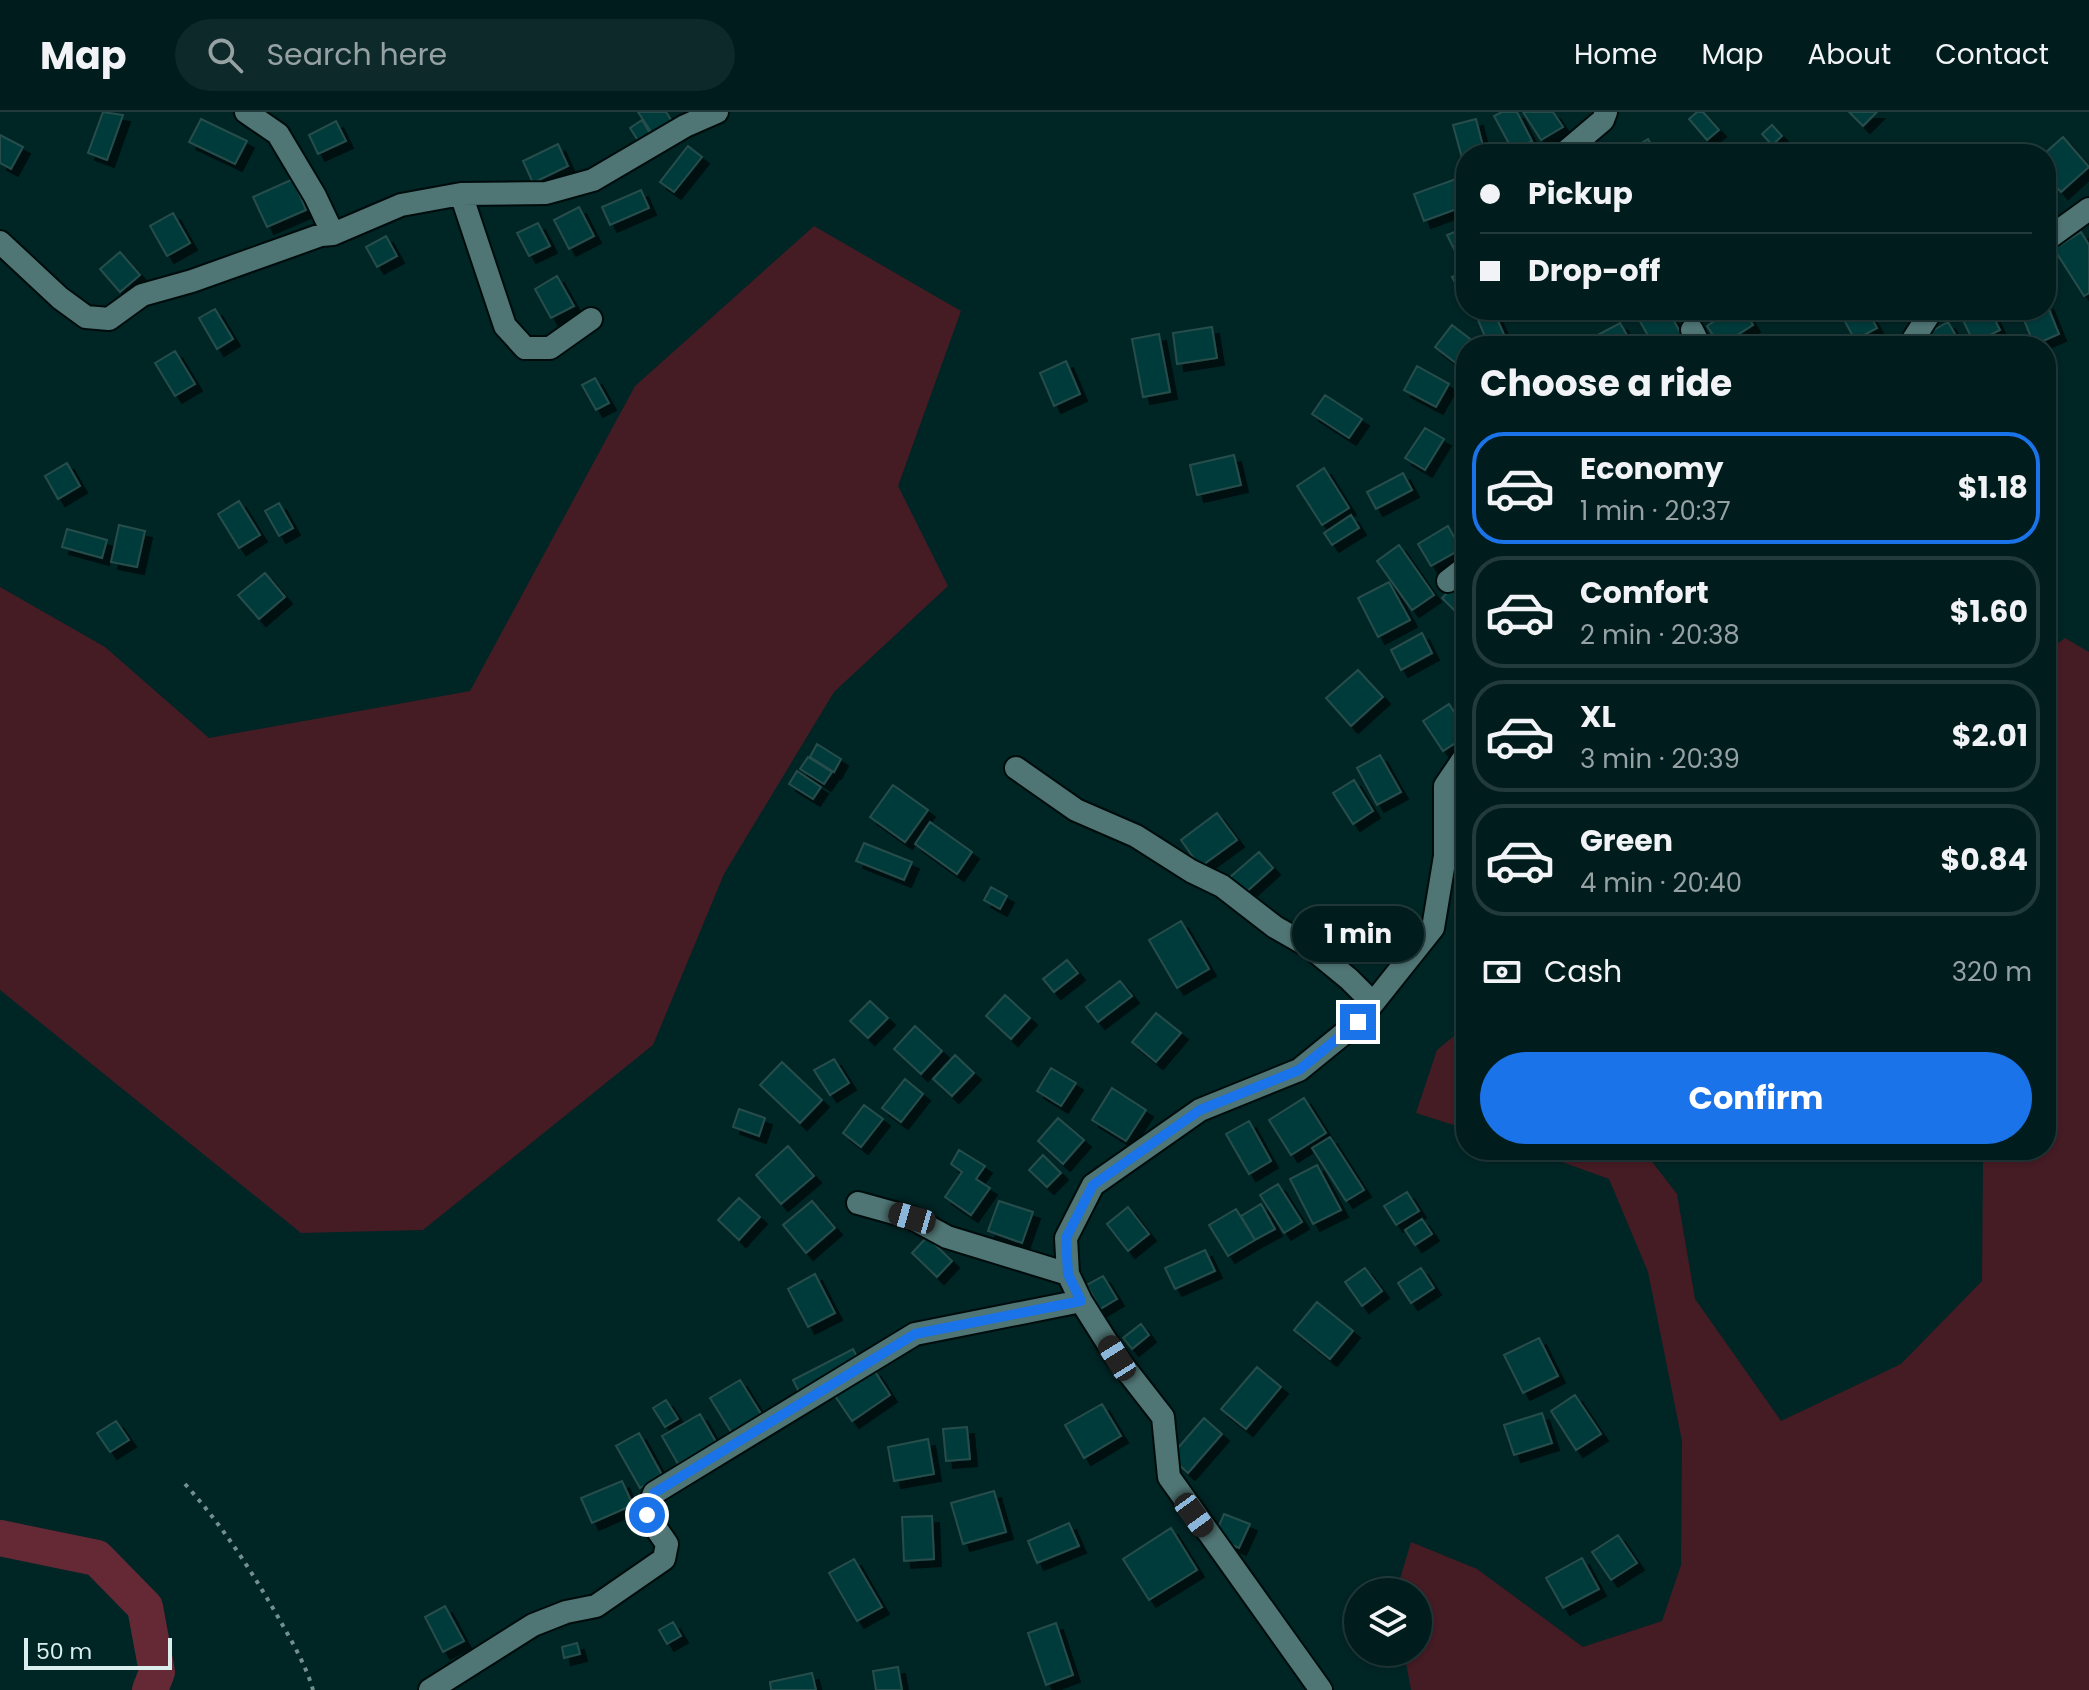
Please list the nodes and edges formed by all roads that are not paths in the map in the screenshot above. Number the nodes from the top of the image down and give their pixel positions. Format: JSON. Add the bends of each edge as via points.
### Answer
{"nodes":[{"id":1,"x":246,"y":112,"type":"edge"},
{"id":2,"x":717,"y":112,"type":"edge"},
{"id":3,"x":1606,"y":112,"type":"edge"},
{"id":4,"x":1575,"y":144,"type":"edge"},
{"id":5,"x":461,"y":194,"type":"junction"},
{"id":6,"x":2089,"y":209,"type":"edge"},
{"id":7,"x":2056,"y":233,"type":"edge"},
{"id":8,"x":333,"y":234,"type":"junction"},
{"id":9,"x":0,"y":242,"type":"edge"},
{"id":10,"x":591,"y":319,"type":"dead end"},
{"id":11,"x":1456,"y":575,"type":"edge"},
{"id":12,"x":1448,"y":581,"type":"dead end"},
{"id":13,"x":1016,"y":768,"type":"dead end"},
{"id":14,"x":1456,"y":770,"type":"edge"},
{"id":15,"x":1373,"y":1003,"type":"junction"},
{"id":16,"x":858,"y":1203,"type":"dead end"},
{"id":17,"x":1068,"y":1274,"type":"junction"},
{"id":18,"x":1081,"y":1301,"type":"junction"},
{"id":19,"x":430,"y":1690,"type":"edge"},
{"id":20,"x":1321,"y":1690,"type":"edge"}],
"edges":[{"from":1,"to":8,"type":"street","via":[[278,134]]},
{"from":2,"to":5,"type":"street","via":[[593,180],[546,193]]},
{"from":3,"to":4,"type":"street"},
{"from":5,"to":8,"type":"street","via":[[401,205]]},
{"from":5,"to":10,"type":"street","via":[[505,326],[525,348],[550,348]]},
{"from":6,"to":7,"type":"street"},
{"from":8,"to":9,"type":"street","via":[[142,295],[109,319],[86,317]]},
{"from":11,"to":12,"type":"street"},
{"from":13,"to":15,"type":"street","via":[[1076,810],[1136,836],[1222,886],[1310,947]]},
{"from":14,"to":15,"type":"street","via":[[1445,786],[1445,856],[1433,928]]},
{"from":15,"to":17,"type":"street","via":[[1358,1022],[1299,1070],[1200,1110],[1093,1185],[1066,1238]]},
{"from":16,"to":17,"type":"street"},
{"from":17,"to":18,"type":"street"},
{"from":18,"to":19,"type":"street","via":[[915,1334],[654,1493],[647,1515],[667,1544],[664,1559],[648,1572],[596,1606],[533,1625]]},
{"from":18,"to":20,"type":"street","via":[[1163,1417],[1169,1477],[1180,1495]]}]}
